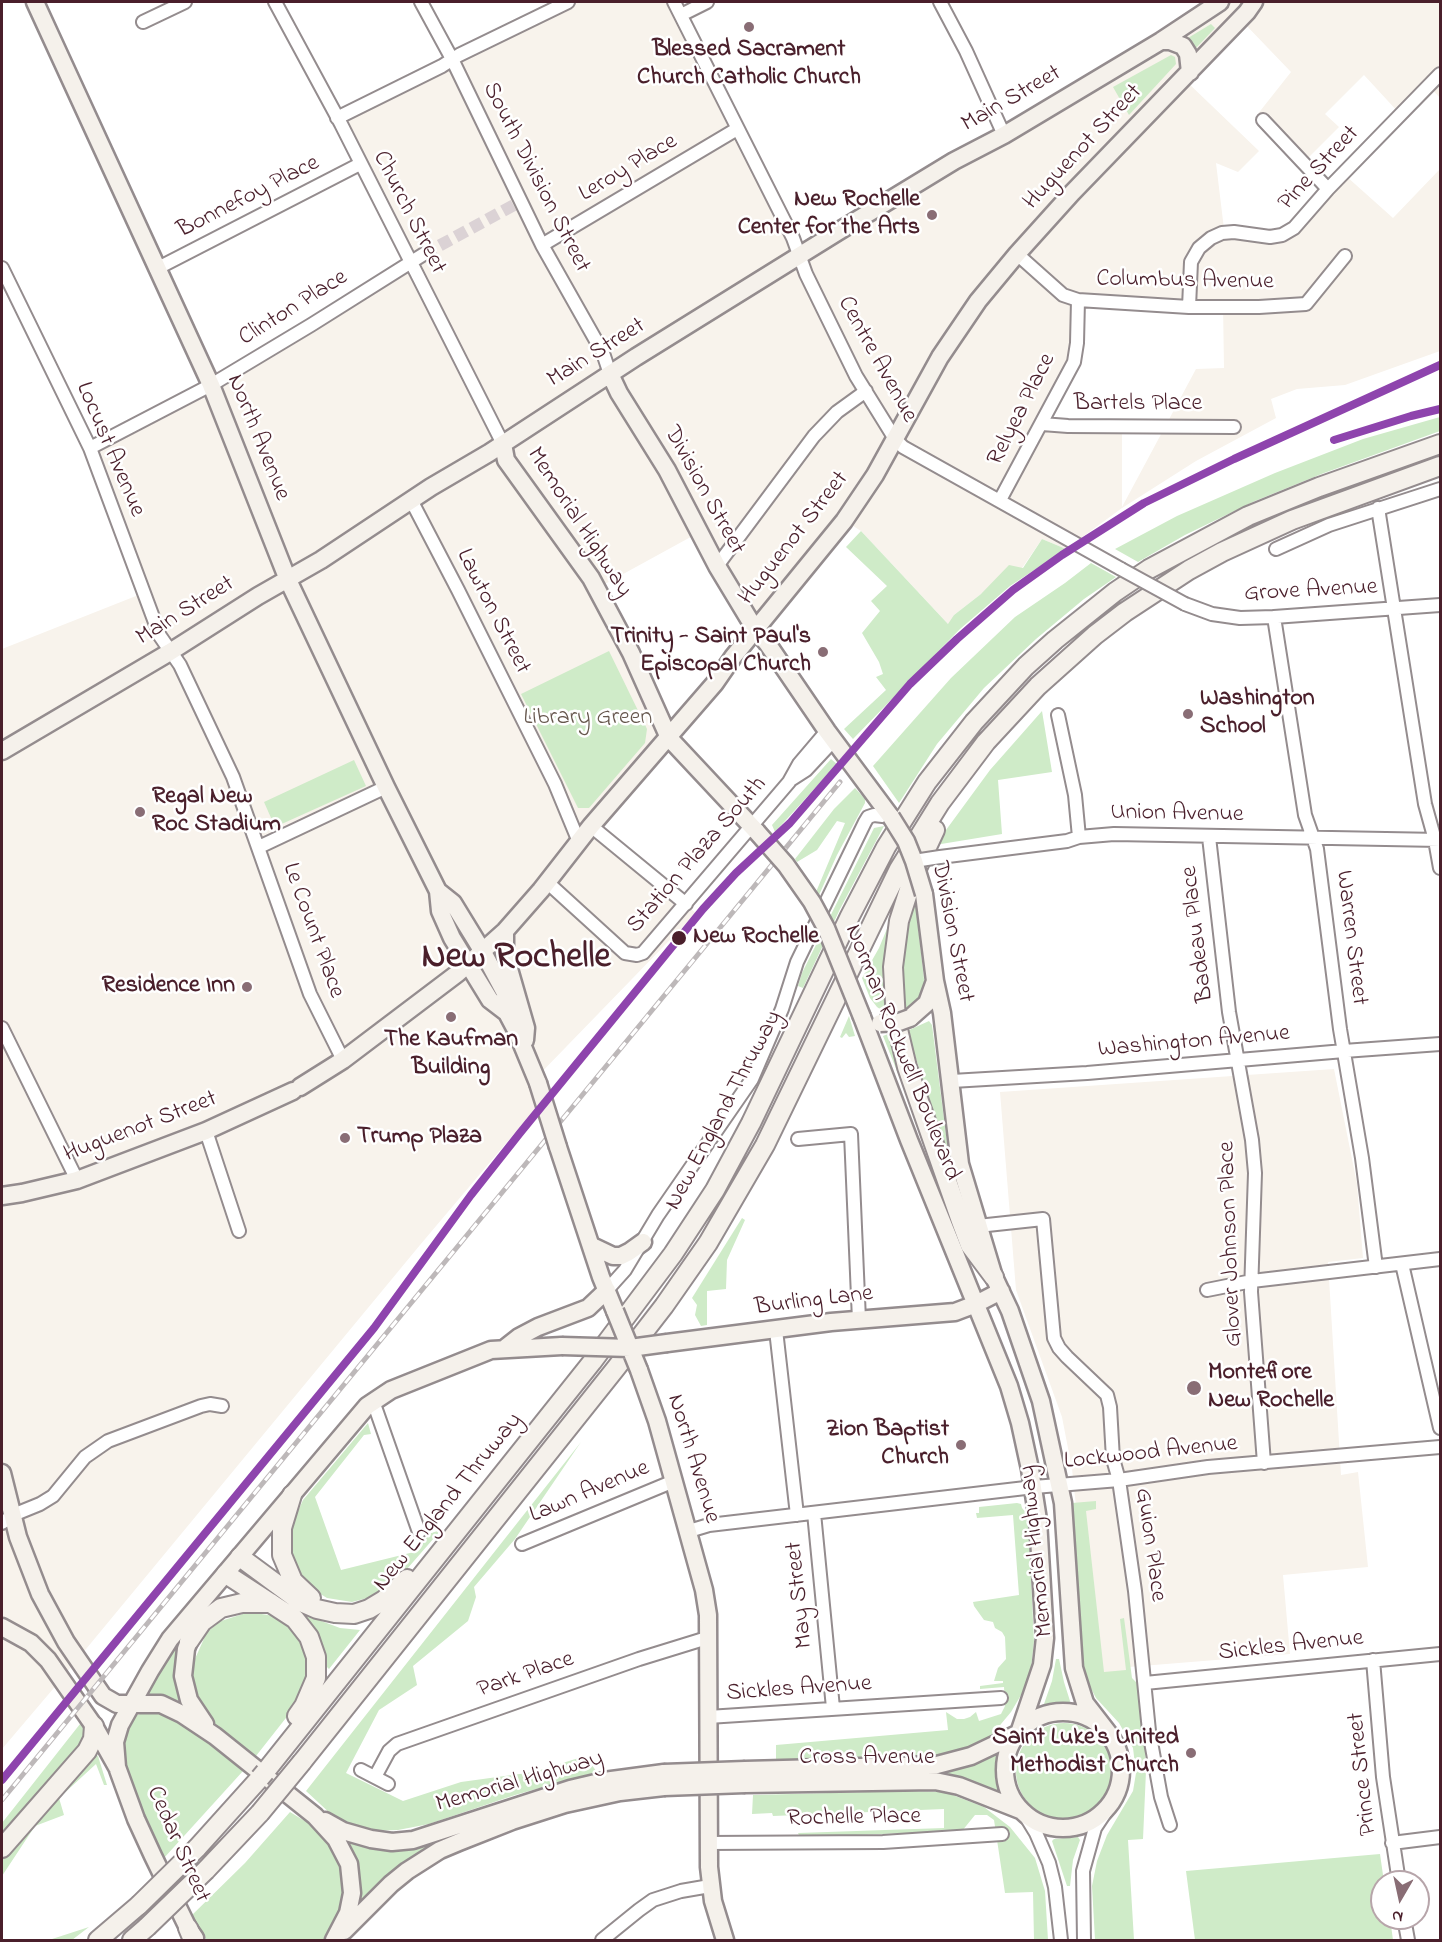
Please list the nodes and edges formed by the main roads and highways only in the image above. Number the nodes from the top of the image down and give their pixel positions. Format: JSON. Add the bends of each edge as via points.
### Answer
{"nodes":[{"id":1,"x":34,"y":2,"type":"edge"},
{"id":2,"x":1220,"y":2,"type":"edge"},
{"id":3,"x":1254,"y":2,"type":"edge"},
{"id":4,"x":1161,"y":40,"type":"junction"},
{"id":5,"x":1190,"y":72,"type":"junction"},
{"id":6,"x":610,"y":374,"type":"junction"},
{"id":7,"x":503,"y":444,"type":"junction"},
{"id":8,"x":1440,"y":444,"type":"edge"},
{"id":9,"x":1440,"y":466,"type":"edge"},
{"id":10,"x":288,"y":580,"type":"junction"},
{"id":11,"x":755,"y":629,"type":"junction"},
{"id":12,"x":669,"y":738,"type":"junction"},
{"id":13,"x":986,"y":742,"type":"junction"},
{"id":14,"x":2,"y":751,"type":"edge"},
{"id":15,"x":754,"y":829,"type":"joint"},
{"id":16,"x":438,"y":891,"type":"junction"},
{"id":17,"x":505,"y":931,"type":"junction"},
{"id":18,"x":483,"y":952,"type":"junction"},
{"id":19,"x":468,"y":964,"type":"junction"},
{"id":20,"x":935,"y":981,"type":"junction"},
{"id":21,"x":507,"y":1013,"type":"junction"},
{"id":22,"x":868,"y":1020,"type":"junction"},
{"id":23,"x":525,"y":1050,"type":"junction"},
{"id":24,"x":2,"y":1196,"type":"edge"},
{"id":25,"x":643,"y":1242,"type":"road end"},
{"id":26,"x":591,"y":1246,"type":"junction"},
{"id":27,"x":997,"y":1284,"type":"junction"},
{"id":28,"x":607,"y":1290,"type":"junction"},
{"id":29,"x":976,"y":1304,"type":"junction"},
{"id":30,"x":630,"y":1348,"type":"junction"},
{"id":31,"x":504,"y":1349,"type":"junction"},
{"id":32,"x":2,"y":1473,"type":"edge"},
{"id":33,"x":292,"y":1495,"type":"junction"},
{"id":34,"x":7,"y":1519,"type":"edge"},
{"id":35,"x":462,"y":1526,"type":"junction"},
{"id":36,"x":240,"y":1557,"type":"junction"},
{"id":37,"x":226,"y":1574,"type":"junction"},
{"id":38,"x":213,"y":1590,"type":"junction"},
{"id":39,"x":272,"y":1603,"type":"junction"},
{"id":40,"x":335,"y":1614,"type":"junction"},
{"id":41,"x":2,"y":1627,"type":"edge"},
{"id":42,"x":189,"y":1641,"type":"junction"},
{"id":43,"x":131,"y":1704,"type":"junction"},
{"id":44,"x":94,"y":1726,"type":"junction"},
{"id":45,"x":1018,"y":1733,"type":"junction"},
{"id":46,"x":1109,"y":1734,"type":"junction"},
{"id":47,"x":215,"y":1736,"type":"junction"},
{"id":48,"x":280,"y":1745,"type":"junction"},
{"id":49,"x":117,"y":1767,"type":"junction"},
{"id":50,"x":745,"y":1777,"type":"junction"},
{"id":51,"x":664,"y":1780,"type":"junction"},
{"id":52,"x":1022,"y":1812,"type":"junction"},
{"id":53,"x":315,"y":1816,"type":"junction"},
{"id":54,"x":2,"y":1848,"type":"edge"},
{"id":55,"x":142,"y":1934,"type":"edge"},
{"id":56,"x":193,"y":1936,"type":"edge"},
{"id":57,"x":98,"y":1941,"type":"edge"},
{"id":58,"x":132,"y":1941,"type":"edge"},
{"id":59,"x":334,"y":1941,"type":"edge"},
{"id":60,"x":725,"y":1941,"type":"edge"}],
"edges":[{"from":1,"to":10,"type":"main road","name":"North Avenue","via":[[211,385]]},
{"from":2,"to":4,"type":"main road","name":"Main Street"},
{"from":3,"to":5,"type":"main road","name":"Huguenot Street"},
{"from":4,"to":5,"type":"main road","via":[[1183,46]]},
{"from":4,"to":6,"type":"main road","name":"Main Street","via":[[1004,135],[954,160]]},
{"from":5,"to":11,"type":"main road","name":"Huguenot Street","via":[[1128,134],[978,301],[940,357],[875,476],[844,521]]},
{"from":6,"to":7,"type":"main road","name":"Main Street"},
{"from":6,"to":11,"type":"main road","name":"Division Street"},
{"from":7,"to":10,"type":"main road","name":"Main Street"},
{"from":7,"to":12,"type":"main road","name":"Memorial Highway","via":[[506,460],[591,578],[632,653]]},
{"from":8,"to":35,"type":"highway","name":"New England Thruway","via":[[1284,501],[1180,551],[1084,615],[999,693],[933,775],[886,847],[751,1123],[694,1223],[625,1320]]},
{"from":9,"to":13,"type":"highway","name":"New England Thruway","via":[[1292,520],[1189,570],[1095,635],[1038,686]]},
{"from":10,"to":14,"type":"main road","name":"Main Street"},
{"from":10,"to":16,"type":"main road","name":"North Avenue"},
{"from":11,"to":12,"type":"main road","name":"Huguenot Street"},
{"from":11,"to":20,"type":"main road","name":"Division Street","bridge":true,"via":[[906,841],[924,894]]},
{"from":12,"to":15,"type":"main road","name":"Memorial Highway"},
{"from":12,"to":17,"type":"main road","name":"Huguenot Street"},
{"from":13,"to":27,"type":"highway","via":[[940,821],[908,889],[896,942],[893,993],[907,1067],[948,1187],[970,1245]]},
{"from":13,"to":55,"type":"highway","name":"New England Thruway","bridge":true,"via":[[940,803],[899,869],[765,1145],[708,1244],[616,1368],[302,1762],[260,1812]]},
{"from":15,"to":22,"type":"main road","name":"Norman Rockwell Boulevard","bridge":true,"via":[[813,902]]},
{"from":16,"to":18,"type":"main road","name":"North Avenue","via":[[453,903]]},
{"from":16,"to":19,"type":"main road","name":"North Avenue","via":[[440,911]]},
{"from":17,"to":18,"type":"main road","name":"Huguenot Street"},
{"from":17,"to":23,"type":"main road","via":[[505,955],[526,1028]]},
{"from":18,"to":19,"type":"main road","name":"Huguenot Street"},
{"from":18,"to":21,"type":"main road","name":"North Avenue","via":[[505,993]]},
{"from":19,"to":21,"type":"main road","name":"North Avenue","via":[[490,1000]]},
{"from":19,"to":24,"type":"main road","name":"Huguenot Street","via":[[343,1060],[296,1089],[206,1131],[77,1180]]},
{"from":20,"to":22,"type":"main road","bridge":true,"via":[[927,1003],[910,1018],[899,1022]]},
{"from":20,"to":27,"type":"main road","name":"Division Street","via":[[952,1081],[960,1164]]},
{"from":21,"to":23,"type":"main road","name":"North Avenue"},
{"from":22,"to":29,"type":"main road","name":"Norman Rockwell Boulevard","via":[[885,1079]]},
{"from":23,"to":26,"type":"main road","name":"North Avenue","bridge":true},
{"from":25,"to":26,"type":"main road","via":[[621,1256]]},
{"from":26,"to":28,"type":"main road","name":"North Avenue"},
{"from":27,"to":29,"type":"main road","name":"Burling Lane"},
{"from":27,"to":46,"type":"main road","name":"Memorial Highway","via":[[1021,1339],[1056,1466],[1065,1524],[1074,1668],[1085,1703]]},
{"from":28,"to":30,"type":"main road","name":"North Avenue","bridge":true},
{"from":28,"to":31,"type":"main road","via":[[588,1308],[519,1337]]},
{"from":29,"to":30,"type":"main road","name":"Burling Lane","bridge":true,"via":[[955,1312]]},
{"from":29,"to":45,"type":"main road","name":"Memorial Highway","via":[[1020,1423],[1038,1520],[1045,1638],[1042,1665]]},
{"from":30,"to":31,"type":"main road","name":"Burling Lane","bridge":true},
{"from":30,"to":60,"type":"main road","name":"North Avenue","bridge":true,"via":[[674,1480],[704,1590],[708,1615],[710,1886]]},
{"from":31,"to":33,"type":"main road","via":[[480,1354],[373,1401]]},
{"from":32,"to":34,"type":"main road"},
{"from":33,"to":36,"type":"main road"},
{"from":33,"to":40,"type":"highway","via":[[280,1536],[285,1564],[300,1588]]},
{"from":34,"to":43,"type":"main road","via":[[66,1642],[104,1696],[113,1703]]},
{"from":35,"to":40,"type":"highway","via":[[384,1600],[362,1612]]},
{"from":35,"to":48,"type":"highway","name":"New England Thruway"},
{"from":36,"to":37,"type":"main road"},
{"from":36,"to":40,"type":"highway","via":[[301,1602]]},
{"from":37,"to":38,"type":"main road"},
{"from":37,"to":39,"type":"highway"},
{"from":38,"to":42,"type":"main road"},
{"from":38,"to":43,"type":"main road","via":[[181,1625]]},
{"from":39,"to":42,"type":"highway","via":[[221,1608],[202,1623]]},
{"from":39,"to":48,"type":"highway","via":[[295,1619],[305,1632],[317,1668],[313,1688]]},
{"from":41,"to":44,"type":"main road","via":[[31,1643],[48,1660]]},
{"from":42,"to":47,"type":"main road","via":[[183,1667],[186,1692]]},
{"from":43,"to":47,"type":"main road","via":[[166,1705]]},
{"from":43,"to":49,"type":"main road","via":[[116,1736]]},
{"from":44,"to":49,"type":"main road"},
{"from":44,"to":54,"type":"highway","via":[[87,1751]]},
{"from":45,"to":46,"type":"main road","via":[[1039,1717],[1065,1712],[1090,1719]]},
{"from":45,"to":50,"type":"main road","name":"Cross Avenue","via":[[971,1756],[937,1765]]},
{"from":45,"to":52,"type":"main road","via":[[1006,1757],[1005,1774],[1008,1790]]},
{"from":46,"to":52,"type":"main road","via":[[1119,1755],[1119,1787],[1108,1807],[1094,1820],[1070,1828],[1045,1826]]},
{"from":47,"to":53,"type":"main road"},
{"from":48,"to":57,"type":"highway","name":"New England Thruway","bridge":true,"via":[[265,1772],[241,1801]]},
{"from":49,"to":56,"type":"main road","name":"Cedar Street","via":[[141,1831]]},
{"from":50,"to":51,"type":"main road","name":"Memorial Highway","bridge":true},
{"from":50,"to":52,"type":"main road","name":"Cross Avenue","via":[[935,1781],[959,1786]]},
{"from":51,"to":53,"type":"main road","name":"Memorial Highway","via":[[604,1781],[403,1841],[362,1837]]},
{"from":51,"to":59,"type":"main road","name":"Memorial Highway","via":[[546,1809],[440,1850],[391,1884]]},
{"from":53,"to":59,"type":"main road","via":[[341,1847],[351,1874],[348,1913]]},
{"from":55,"to":58,"type":"highway","name":"New England Thruway"}]}
